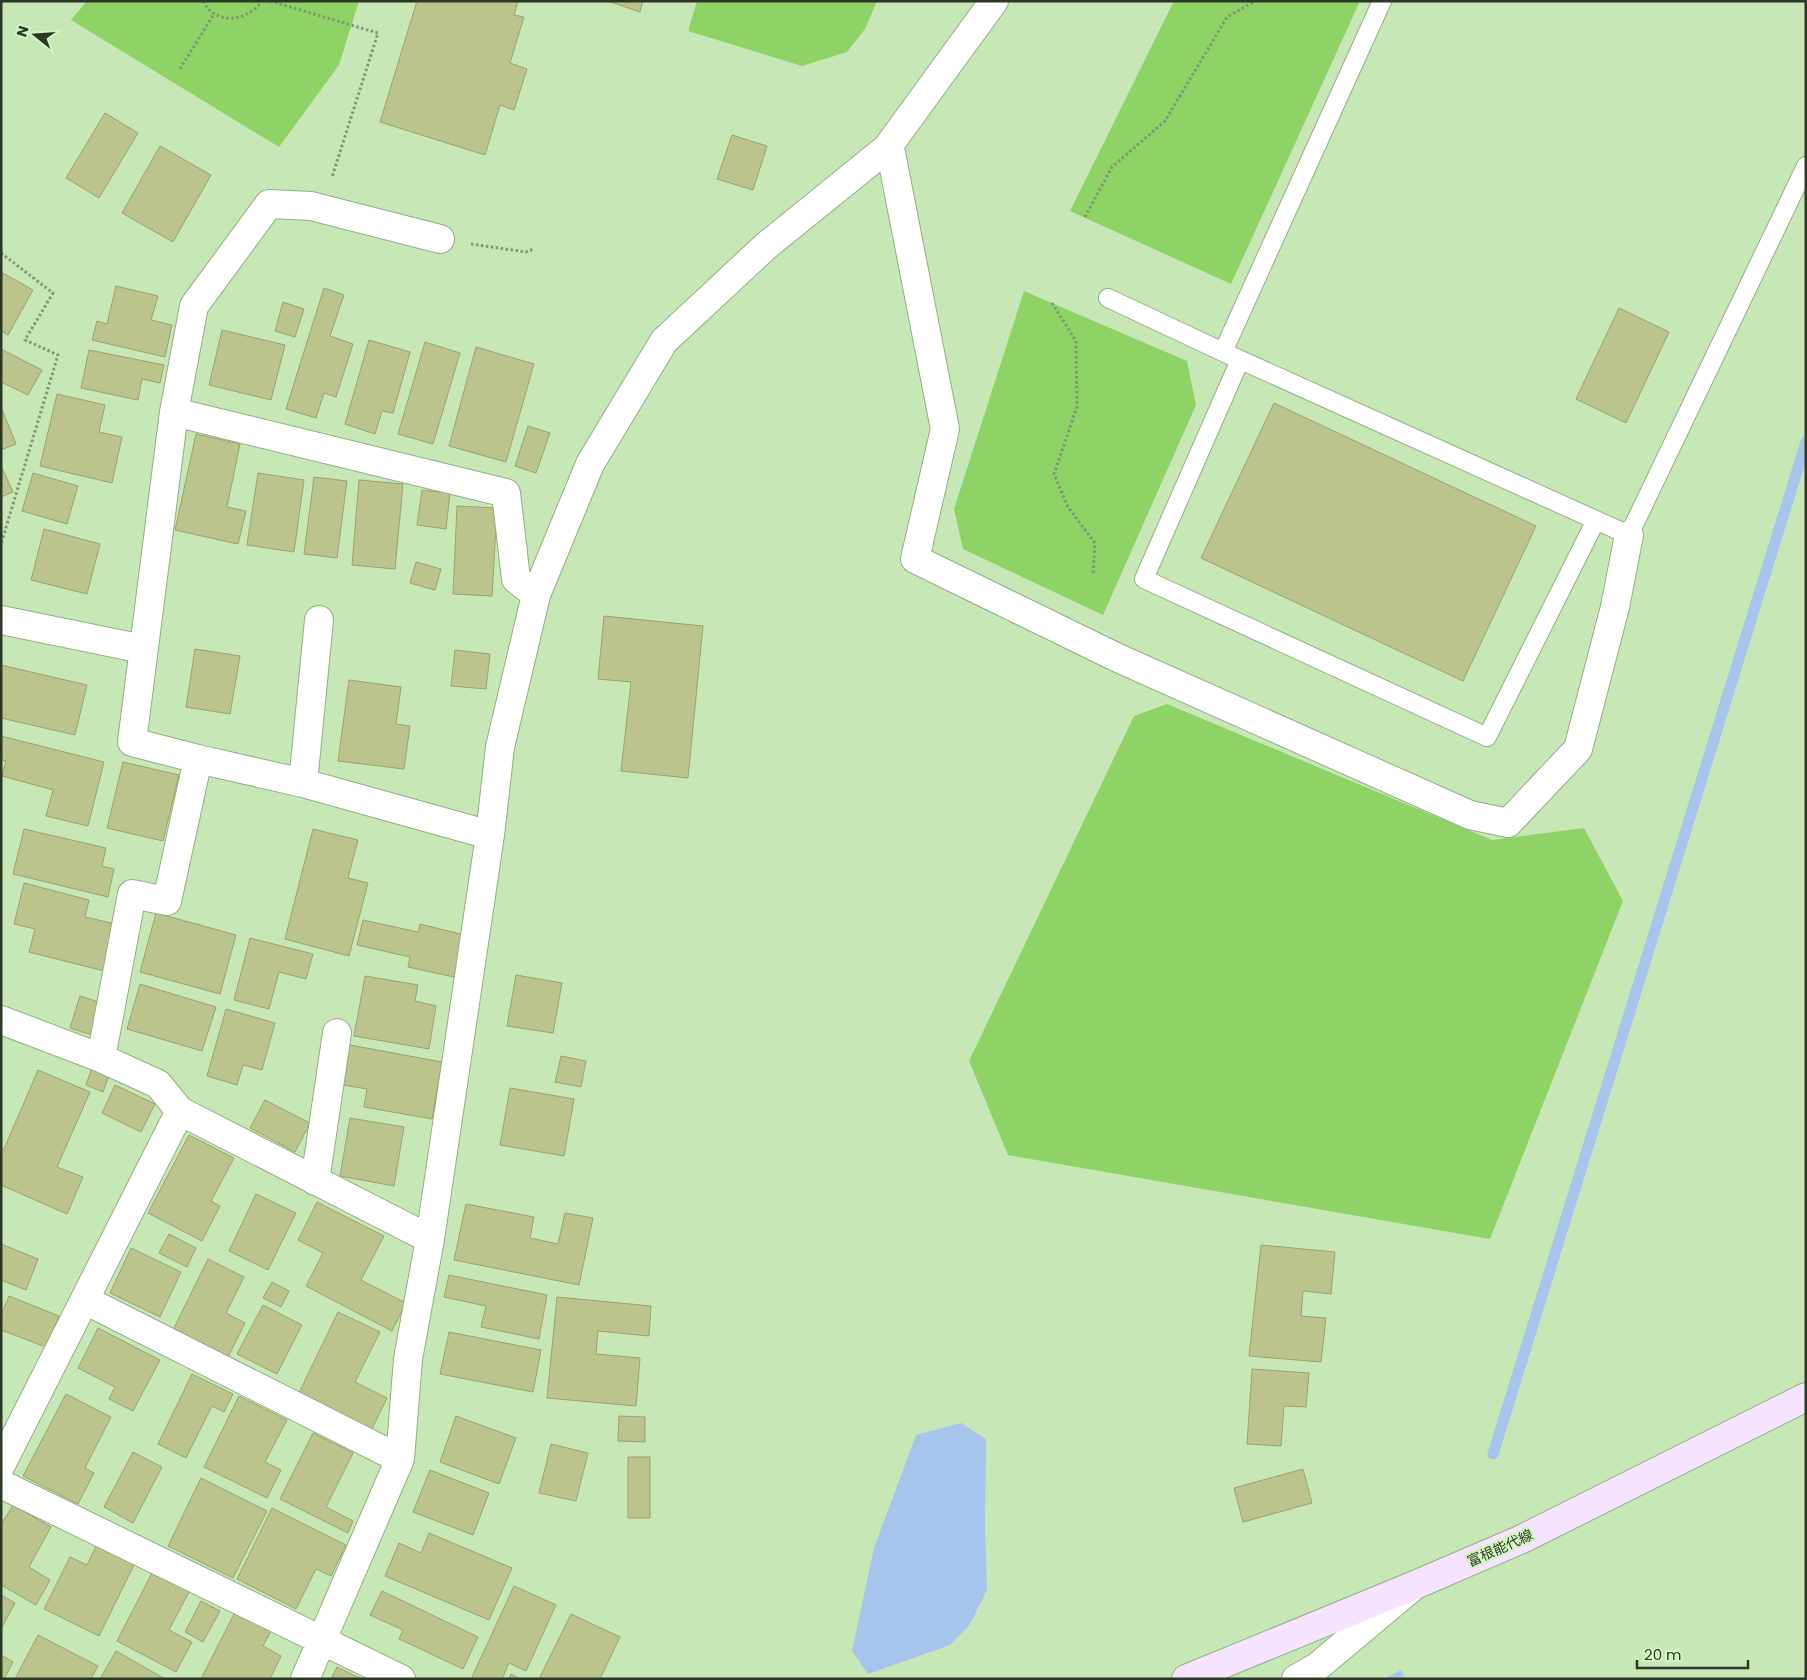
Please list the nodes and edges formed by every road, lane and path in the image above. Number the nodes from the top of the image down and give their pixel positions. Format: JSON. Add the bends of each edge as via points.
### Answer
{"nodes":[{"id":1,"x":203,"y":1,"type":"edge"},
{"id":2,"x":262,"y":1,"type":"edge"},
{"id":3,"x":270,"y":1,"type":"edge"},
{"id":4,"x":994,"y":1,"type":"edge"},
{"id":5,"x":1255,"y":1,"type":"edge"},
{"id":6,"x":1382,"y":1,"type":"edge"},
{"id":7,"x":214,"y":14,"type":"junction"},
{"id":8,"x":180,"y":69,"type":"dead end"},
{"id":9,"x":887,"y":148,"type":"junction"},
{"id":10,"x":1806,"y":166,"type":"edge"},
{"id":11,"x":320,"y":209,"type":"junction"},
{"id":12,"x":1085,"y":218,"type":"dead end"},
{"id":13,"x":440,"y":240,"type":"joint"},
{"id":14,"x":532,"y":249,"type":"dead end"},
{"id":15,"x":1,"y":253,"type":"edge"},
{"id":16,"x":1108,"y":298,"type":"dead end"},
{"id":17,"x":1052,"y":303,"type":"dead end"},
{"id":18,"x":1223,"y":352,"type":"junction"},
{"id":19,"x":1240,"y":360,"type":"junction"},
{"id":20,"x":174,"y":412,"type":"junction"},
{"id":21,"x":1596,"y":520,"type":"junction"},
{"id":22,"x":1629,"y":535,"type":"junction"},
{"id":23,"x":1,"y":544,"type":"edge"},
{"id":24,"x":1093,"y":574,"type":"dead end"},
{"id":25,"x":536,"y":595,"type":"junction"},
{"id":26,"x":1,"y":620,"type":"edge"},
{"id":27,"x":319,"y":620,"type":"dead end"},
{"id":28,"x":143,"y":649,"type":"junction"},
{"id":29,"x":198,"y":759,"type":"junction"},
{"id":30,"x":303,"y":783,"type":"junction"},
{"id":31,"x":490,"y":835,"type":"junction"},
{"id":32,"x":1,"y":1020,"type":"edge"},
{"id":33,"x":337,"y":1033,"type":"dead end"},
{"id":34,"x":101,"y":1058,"type":"junction"},
{"id":35,"x":180,"y":1110,"type":"junction"},
{"id":36,"x":315,"y":1181,"type":"junction"},
{"id":37,"x":430,"y":1239,"type":"junction"},
{"id":38,"x":84,"y":1300,"type":"junction"},
{"id":39,"x":1806,"y":1397,"type":"edge"},
{"id":40,"x":400,"y":1459,"type":"junction"},
{"id":41,"x":1,"y":1465,"type":"edge"},
{"id":42,"x":1,"y":1484,"type":"edge"},
{"id":43,"x":1415,"y":1585,"type":"junction"},
{"id":44,"x":323,"y":1641,"type":"junction"},
{"id":45,"x":306,"y":1679,"type":"edge"},
{"id":46,"x":401,"y":1679,"type":"edge"},
{"id":47,"x":1186,"y":1679,"type":"edge"},
{"id":48,"x":1296,"y":1679,"type":"edge"}],
"edges":[{"from":1,"to":7,"type":"path"},
{"from":2,"to":7,"type":"path","via":[[247,15],[236,18]]},
{"from":3,"to":11,"type":"path","via":[[378,33]]},
{"from":4,"to":9,"type":"street"},
{"from":5,"to":12,"type":"path","via":[[1227,17],[1165,121],[1112,167]]},
{"from":6,"to":18,"type":"lane"},
{"from":7,"to":8,"type":"path"},
{"from":9,"to":22,"type":"street","via":[[891,154],[945,429],[914,559],[1226,707],[1470,815],[1508,823],[1578,749],[1615,607]]},
{"from":9,"to":25,"type":"street","via":[[766,246],[664,341],[590,464]]},
{"from":10,"to":22,"type":"lane"},
{"from":11,"to":13,"type":"street"},
{"from":11,"to":20,"type":"street","via":[[269,204],[194,306]]},
{"from":13,"to":14,"type":"path","via":[[526,252]]},
{"from":15,"to":23,"type":"path","via":[[53,293],[25,340],[58,355]]},
{"from":16,"to":18,"type":"lane"},
{"from":17,"to":24,"type":"path","via":[[1076,341],[1077,407],[1054,474],[1068,507],[1095,543]]},
{"from":18,"to":19,"type":"lane"},
{"from":19,"to":21,"type":"lane"},
{"from":19,"to":21,"type":"lane","via":[[1144,579],[1487,737]]},
{"from":20,"to":25,"type":"street","via":[[506,493],[516,579]]},
{"from":20,"to":28,"type":"street"},
{"from":21,"to":22,"type":"lane"},
{"from":25,"to":31,"type":"street","via":[[500,747]]},
{"from":26,"to":28,"type":"street"},
{"from":27,"to":30,"type":"street"},
{"from":28,"to":29,"type":"street","via":[[132,742]]},
{"from":29,"to":30,"type":"street"},
{"from":29,"to":34,"type":"street","via":[[167,901],[132,894]]},
{"from":30,"to":31,"type":"street"},
{"from":31,"to":37,"type":"street"},
{"from":32,"to":34,"type":"street"},
{"from":33,"to":36,"type":"street"},
{"from":34,"to":35,"type":"street","via":[[158,1084]]},
{"from":35,"to":36,"type":"street"},
{"from":35,"to":38,"type":"street"},
{"from":36,"to":37,"type":"street"},
{"from":37,"to":40,"type":"street","via":[[408,1359]]},
{"from":38,"to":40,"type":"street"},
{"from":38,"to":41,"type":"street"},
{"from":39,"to":43,"type":"main road","name":"富根能代線","via":[[1522,1540]]},
{"from":40,"to":44,"type":"street"},
{"from":42,"to":44,"type":"street"},
{"from":43,"to":47,"type":"main road","name":"富根能代線"},
{"from":43,"to":48,"type":"street","via":[[1317,1667]]},
{"from":44,"to":45,"type":"street"},
{"from":44,"to":46,"type":"street"}]}
